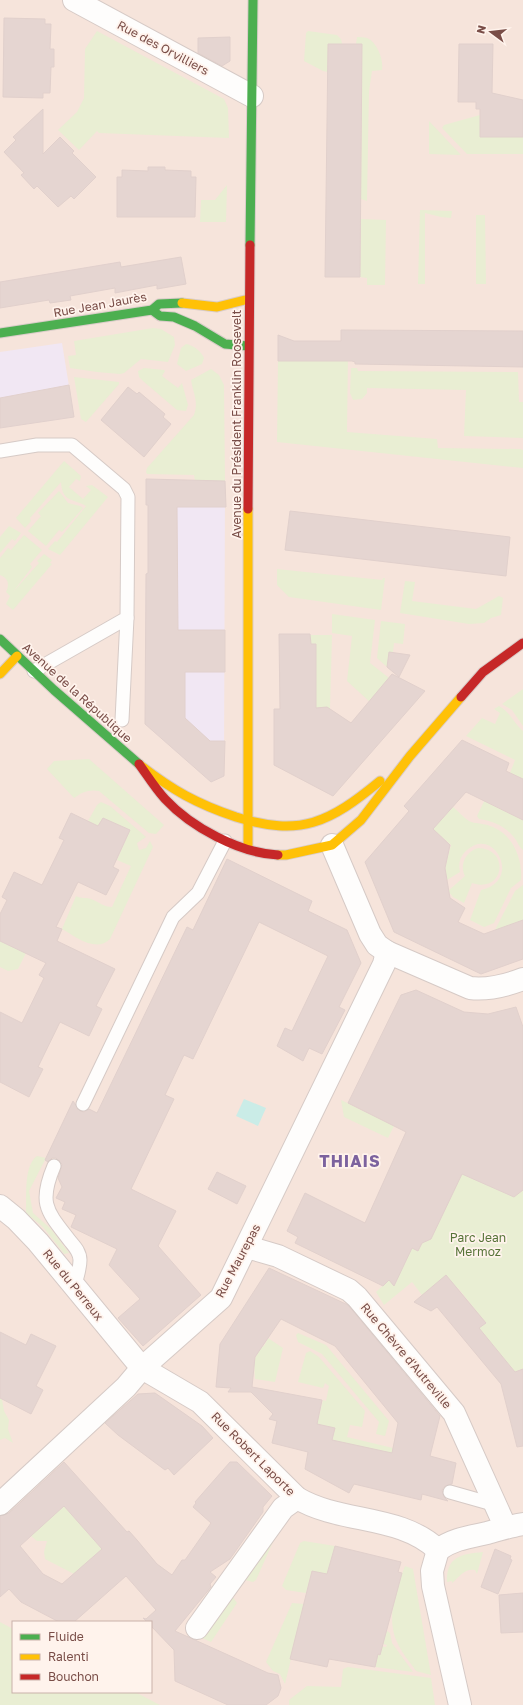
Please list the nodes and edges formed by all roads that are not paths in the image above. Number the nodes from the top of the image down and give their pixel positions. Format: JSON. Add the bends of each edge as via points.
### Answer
{"nodes":[{"id":1,"x":74,"y":0,"type":"edge"},
{"id":2,"x":253,"y":0,"type":"edge"},
{"id":3,"x":252,"y":96,"type":"junction"},
{"id":4,"x":249,"y":299,"type":"junction"},
{"id":5,"x":152,"y":310,"type":"junction"},
{"id":6,"x":0,"y":334,"type":"edge"},
{"id":7,"x":248,"y":346,"type":"junction"},
{"id":8,"x":0,"y":452,"type":"edge"},
{"id":9,"x":127,"y":618,"type":"junction"},
{"id":10,"x":0,"y":639,"type":"edge"},
{"id":11,"x":523,"y":643,"type":"edge"},
{"id":12,"x":17,"y":656,"type":"junction"},
{"id":13,"x":34,"y":671,"type":"junction"},
{"id":14,"x":0,"y":674,"type":"edge"},
{"id":15,"x":122,"y":720,"type":"dead end"},
{"id":16,"x":410,"y":756,"type":"junction"},
{"id":17,"x":139,"y":764,"type":"junction"},
{"id":18,"x":248,"y":821,"type":"junction"},
{"id":19,"x":225,"y":840,"type":"junction"},
{"id":20,"x":332,"y":845,"type":"junction"},
{"id":21,"x":248,"y":849,"type":"junction"},
{"id":22,"x":387,"y":952,"type":"junction"},
{"id":23,"x":523,"y":979,"type":"edge"},
{"id":24,"x":83,"y":1104,"type":"dead end"},
{"id":25,"x":54,"y":1166,"type":"dead end"},
{"id":26,"x":0,"y":1206,"type":"edge"},
{"id":27,"x":247,"y":1247,"type":"junction"},
{"id":28,"x":74,"y":1287,"type":"junction"},
{"id":29,"x":142,"y":1368,"type":"junction"},
{"id":30,"x":450,"y":1492,"type":"dead end"},
{"id":31,"x":297,"y":1498,"type":"junction"},
{"id":32,"x":0,"y":1504,"type":"edge"},
{"id":33,"x":496,"y":1505,"type":"junction"},
{"id":34,"x":514,"y":1525,"type":"edge"},
{"id":35,"x":438,"y":1550,"type":"junction"},
{"id":36,"x":197,"y":1628,"type":"dead end"},
{"id":37,"x":460,"y":1705,"type":"edge"}],
"edges":[{"from":1,"to":3,"type":"street","name":"Rue des Orvilliers"},
{"from":2,"to":3,"type":"street","name":"Avenue du Président Franklin Roosevelt"},
{"from":3,"to":4,"type":"street","name":"Avenue du Président Franklin Roosevelt"},
{"from":4,"to":5,"type":"street","name":"Rue Jean Jaurès","via":[[217,307],[184,303],[159,304]]},
{"from":4,"to":7,"type":"street","name":"Avenue du Président Franklin Roosevelt"},
{"from":5,"to":6,"type":"street","name":"Rue Jean Jaurès"},
{"from":5,"to":7,"type":"street","via":[[160,316],[174,317],[189,323],[225,344]]},
{"from":7,"to":18,"type":"street","name":"Avenue du Président Franklin Roosevelt"},
{"from":8,"to":9,"type":"lane","via":[[37,445],[72,445],[124,489],[128,497]]},
{"from":9,"to":13,"type":"lane"},
{"from":9,"to":15,"type":"lane"},
{"from":10,"to":12,"type":"street","name":"Avenue de la République"},
{"from":11,"to":16,"type":"street","via":[[483,672]]},
{"from":12,"to":13,"type":"street","name":"Avenue de la République"},
{"from":12,"to":14,"type":"street"},
{"from":13,"to":17,"type":"street","name":"Avenue de la République"},
{"from":16,"to":18,"type":"street","name":"Avenue de la République","via":[[352,804],[326,818],[286,827],[266,826]]},
{"from":16,"to":20,"type":"street","via":[[361,820]]},
{"from":17,"to":18,"type":"street","name":"Avenue de la République","via":[[198,803]]},
{"from":17,"to":19,"type":"street","name":"Avenue de la République","via":[[164,798],[179,812],[211,834]]},
{"from":18,"to":21,"type":"street","name":"Avenue du Président Franklin Roosevelt"},
{"from":19,"to":21,"type":"street","name":"Avenue de la République"},
{"from":19,"to":24,"type":"lane","via":[[198,893],[173,917]]},
{"from":20,"to":21,"type":"street","name":"Avenue de la République","via":[[286,855],[266,854]]},
{"from":20,"to":22,"type":"street","via":[[370,934],[377,945]]},
{"from":22,"to":23,"type":"street","via":[[470,988],[496,988]]},
{"from":22,"to":27,"type":"street","name":"Rue Maurepas","via":[[384,964]]},
{"from":25,"to":28,"type":"lane","via":[[45,1191],[46,1203],[56,1223],[78,1251],[80,1259]]},
{"from":26,"to":28,"type":"street","name":"Rue du Perreux","via":[[38,1242]]},
{"from":27,"to":29,"type":"street","name":"Rue Maurepas","via":[[221,1298]]},
{"from":27,"to":33,"type":"street","name":"Rue Chèvre d'Autreville","via":[[278,1256],[349,1290],[357,1297],[454,1413]]},
{"from":28,"to":29,"type":"street","name":"Rue du Perreux"},
{"from":29,"to":31,"type":"street","name":"Rue Robert Laporte","via":[[200,1402]]},
{"from":29,"to":32,"type":"street","name":"Rue Maurepas","via":[[126,1387]]},
{"from":30,"to":33,"type":"lane"},
{"from":31,"to":35,"type":"street","name":"Rue Robert Laporte","via":[[323,1510],[412,1531]]},
{"from":31,"to":36,"type":"street","via":[[283,1508]]},
{"from":33,"to":34,"type":"street","name":"Rue Chèvre d'Autreville"},
{"from":34,"to":35,"type":"street","via":[[451,1541]]},
{"from":35,"to":37,"type":"street","via":[[432,1571],[433,1586]]}]}
